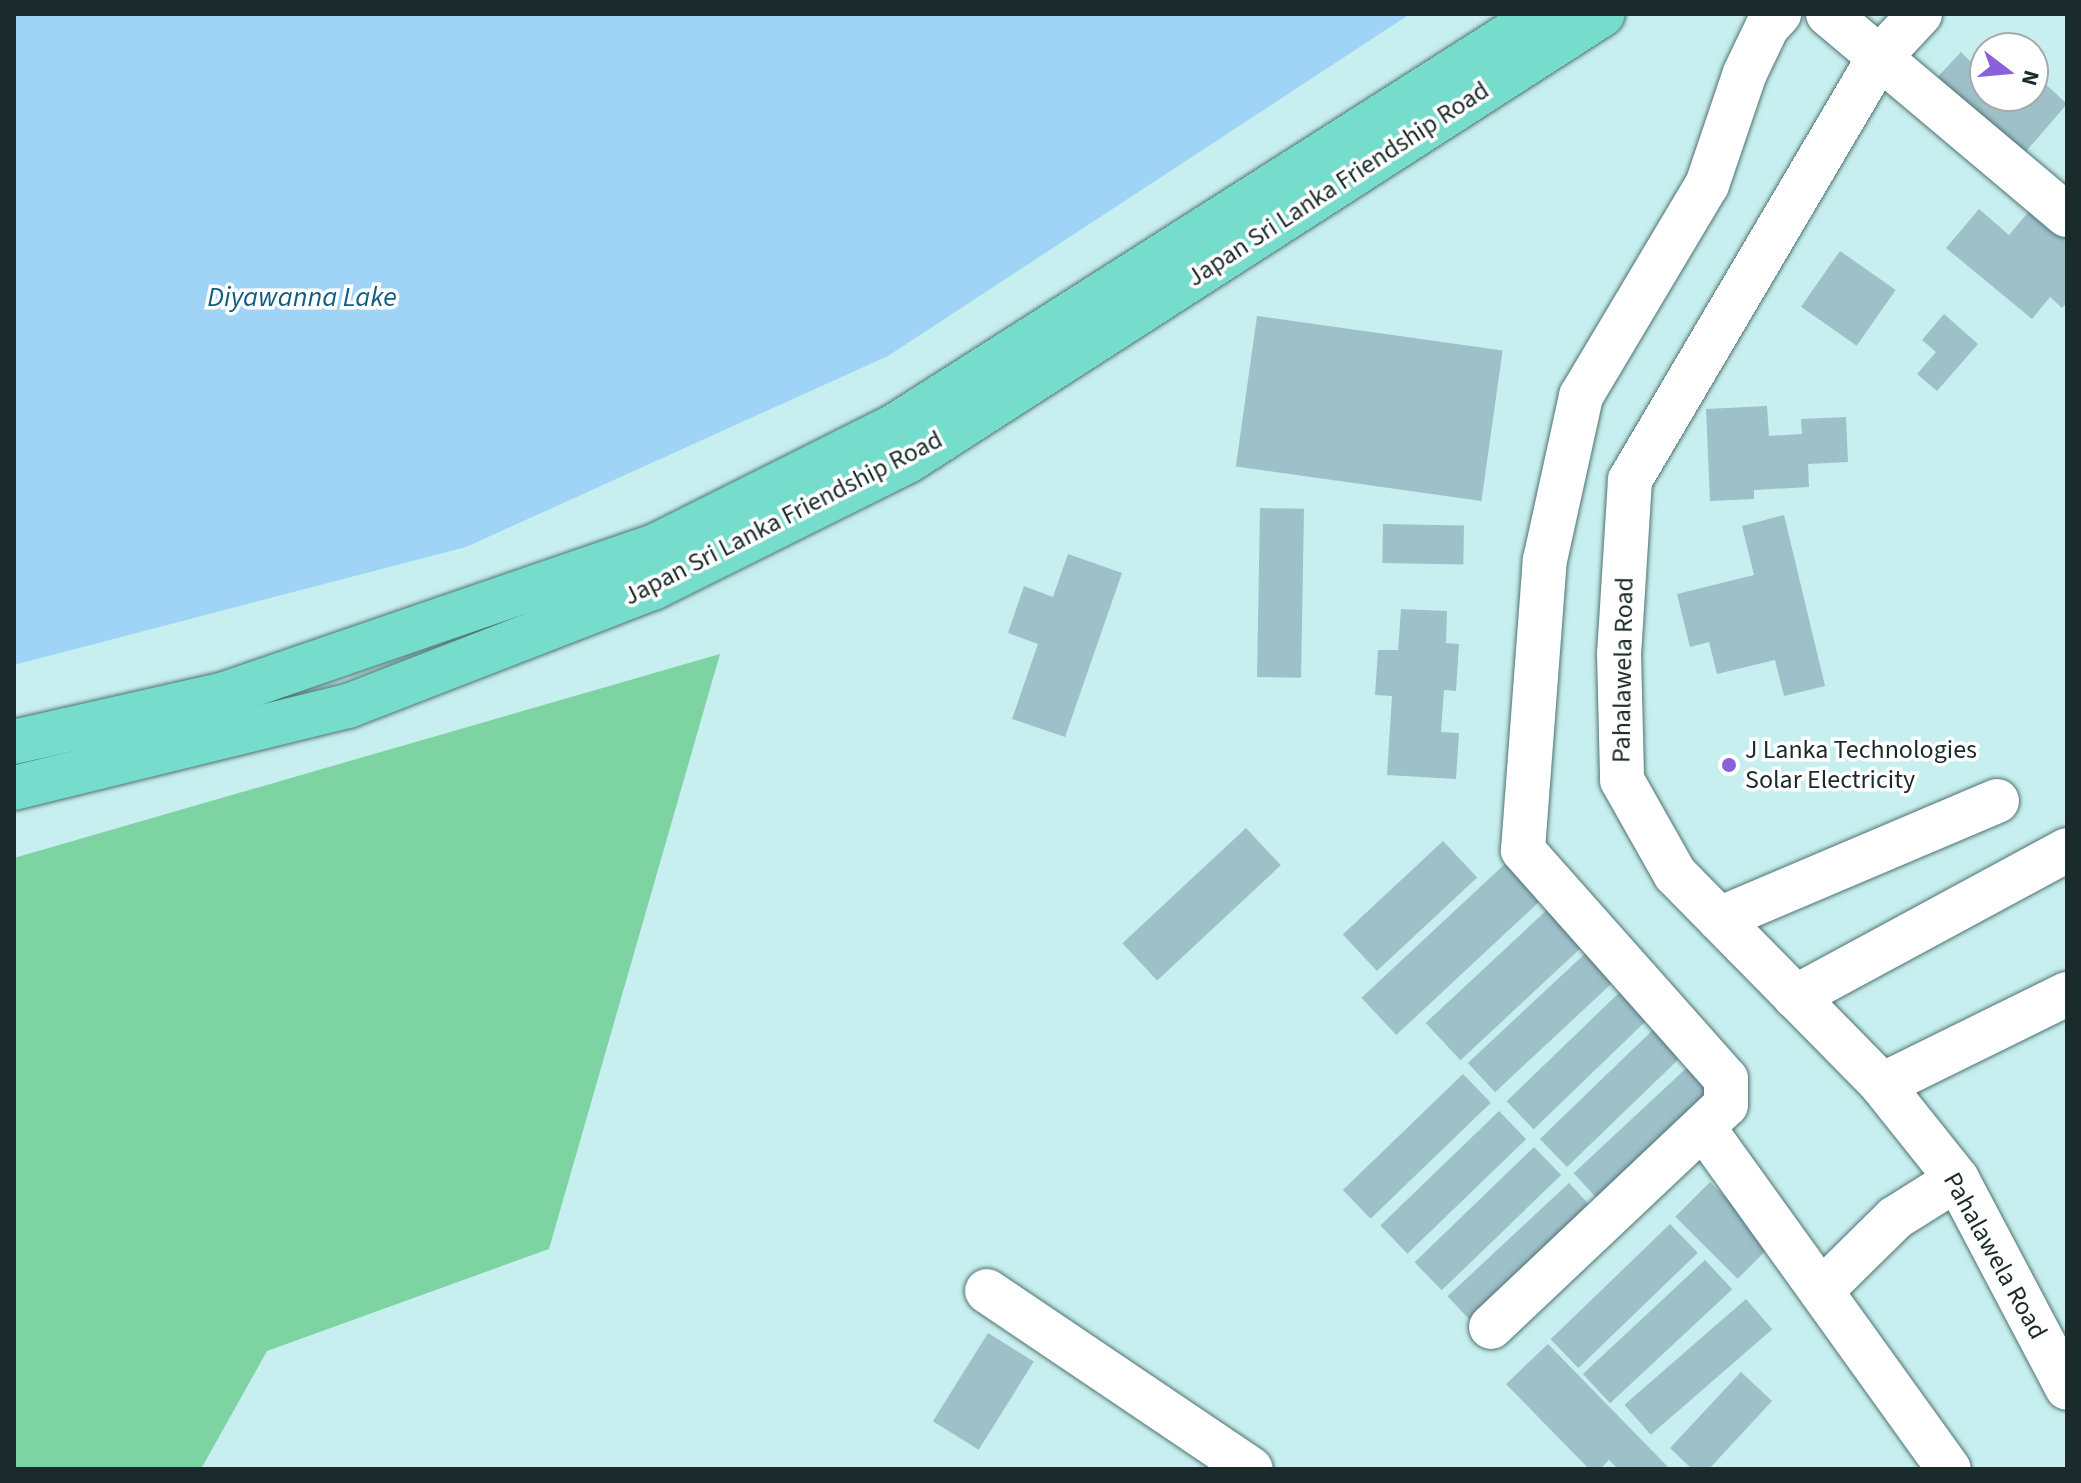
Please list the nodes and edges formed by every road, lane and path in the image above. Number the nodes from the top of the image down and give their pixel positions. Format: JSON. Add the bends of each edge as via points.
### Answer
{"nodes":[{"id":1,"x":1542,"y":14,"type":"edge"},
{"id":2,"x":1603,"y":14,"type":"edge"},
{"id":3,"x":1779,"y":14,"type":"edge"},
{"id":4,"x":1828,"y":14,"type":"edge"},
{"id":5,"x":1920,"y":14,"type":"edge"},
{"id":6,"x":1878,"y":59,"type":"junction"},
{"id":7,"x":2067,"y":215,"type":"edge"},
{"id":8,"x":14,"y":742,"type":"edge"},
{"id":9,"x":14,"y":788,"type":"edge"},
{"id":10,"x":1997,"y":801,"type":"dead end"},
{"id":11,"x":2067,"y":850,"type":"edge"},
{"id":12,"x":1719,"y":919,"type":"junction"},
{"id":13,"x":2067,"y":994,"type":"edge"},
{"id":14,"x":1795,"y":997,"type":"junction"},
{"id":15,"x":1882,"y":1085,"type":"junction"},
{"id":16,"x":1703,"y":1127,"type":"junction"},
{"id":17,"x":1957,"y":1179,"type":"junction"},
{"id":18,"x":987,"y":1291,"type":"dead end"},
{"id":19,"x":1821,"y":1291,"type":"junction"},
{"id":20,"x":1491,"y":1327,"type":"dead end"},
{"id":21,"x":2067,"y":1388,"type":"edge"},
{"id":22,"x":1251,"y":1469,"type":"edge"},
{"id":23,"x":1949,"y":1469,"type":"edge"}],
"edges":[{"from":1,"to":8,"type":"main road","name":"Japan Sri Lanka Friendship Road","via":[[893,427],[657,545],[225,694]]},
{"from":2,"to":9,"type":"main road","name":"Japan Sri Lanka Friendship Road","via":[[908,461],[653,588],[348,706]]},
{"from":3,"to":16,"type":"street","via":[[1745,73],[1707,185],[1581,396],[1545,560],[1523,850],[1726,1079],[1726,1105]]},
{"from":4,"to":6,"type":"street"},
{"from":5,"to":6,"type":"street","name":"Pahalawela Road"},
{"from":6,"to":7,"type":"street"},
{"from":6,"to":12,"type":"street","name":"Pahalawela Road","via":[[1630,480],[1619,653],[1622,780],[1675,874]]},
{"from":10,"to":12,"type":"street"},
{"from":11,"to":14,"type":"street"},
{"from":12,"to":14,"type":"street","name":"Pahalawela Road"},
{"from":13,"to":15,"type":"street"},
{"from":14,"to":15,"type":"street","name":"Pahalawela Road"},
{"from":15,"to":17,"type":"street","name":"Pahalawela Road"},
{"from":16,"to":19,"type":"street"},
{"from":16,"to":20,"type":"street"},
{"from":17,"to":19,"type":"street","via":[[1895,1218]]},
{"from":17,"to":21,"type":"street","name":"Pahalawela Road"},
{"from":18,"to":22,"type":"street"},
{"from":19,"to":23,"type":"street"}]}
